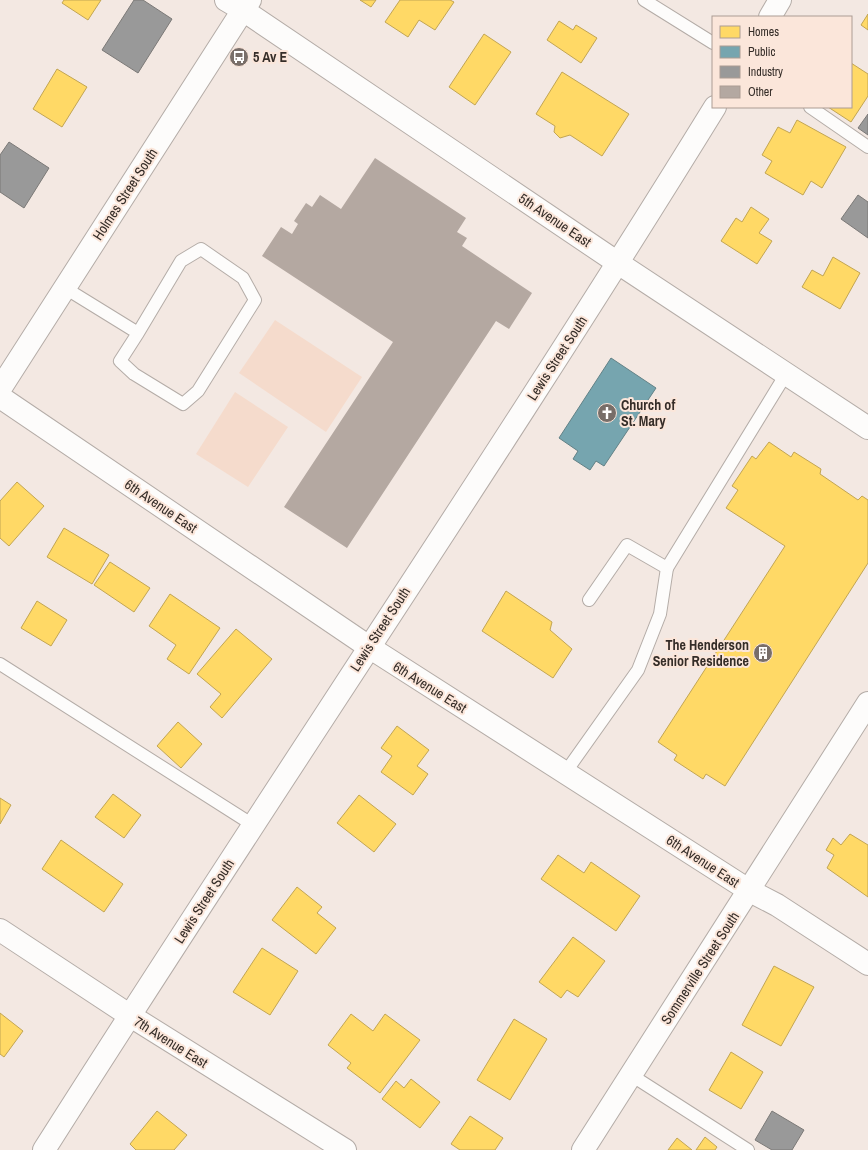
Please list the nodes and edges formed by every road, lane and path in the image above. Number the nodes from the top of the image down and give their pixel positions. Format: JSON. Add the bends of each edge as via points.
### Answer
{"nodes":[{"id":1,"x":644,"y":0,"type":"edge"},
{"id":2,"x":780,"y":0,"type":"edge"},
{"id":3,"x":240,"y":4,"type":"edge"},
{"id":4,"x":771,"y":16,"type":"edge"},
{"id":5,"x":712,"y":42,"type":"edge"},
{"id":6,"x":714,"y":108,"type":"edge"},
{"id":7,"x":811,"y":108,"type":"edge"},
{"id":8,"x":868,"y":146,"type":"edge"},
{"id":9,"x":618,"y":263,"type":"junction"},
{"id":10,"x":65,"y":288,"type":"junction"},
{"id":11,"x":138,"y":333,"type":"junction"},
{"id":12,"x":786,"y":374,"type":"junction"},
{"id":13,"x":0,"y":388,"type":"edge"},
{"id":14,"x":0,"y":397,"type":"edge"},
{"id":15,"x":868,"y":428,"type":"edge"},
{"id":16,"x":667,"y":568,"type":"junction"},
{"id":17,"x":589,"y":600,"type":"dead end"},
{"id":18,"x":369,"y":647,"type":"junction"},
{"id":19,"x":0,"y":664,"type":"edge"},
{"id":20,"x":868,"y":703,"type":"edge"},
{"id":21,"x":565,"y":773,"type":"junction"},
{"id":22,"x":253,"y":825,"type":"junction"},
{"id":23,"x":750,"y":891,"type":"junction"},
{"id":24,"x":0,"y":930,"type":"edge"},
{"id":25,"x":868,"y":964,"type":"edge"},
{"id":26,"x":129,"y":1015,"type":"junction"},
{"id":27,"x":631,"y":1075,"type":"junction"},
{"id":28,"x":44,"y":1150,"type":"edge"},
{"id":29,"x":345,"y":1150,"type":"edge"},
{"id":30,"x":583,"y":1150,"type":"edge"},
{"id":31,"x":748,"y":1150,"type":"edge"}],
"edges":[{"from":1,"to":5,"type":"lane"},
{"from":2,"to":4,"type":"street"},
{"from":3,"to":9,"type":"street","name":"5th Avenue East"},
{"from":3,"to":10,"type":"street","name":"Holmes Street South"},
{"from":6,"to":9,"type":"street","name":"Lewis Street South"},
{"from":7,"to":8,"type":"lane"},
{"from":9,"to":12,"type":"street","name":"5th Avenue East"},
{"from":9,"to":18,"type":"street","name":"Lewis Street South"},
{"from":10,"to":11,"type":"lane"},
{"from":10,"to":13,"type":"street","name":"Holmes Street South"},
{"from":11,"to":11,"type":"lane","via":[[120,361],[134,374],[183,404],[198,391],[255,300],[243,278],[201,249],[181,261]]},
{"from":12,"to":15,"type":"street","name":"5th Avenue East"},
{"from":12,"to":16,"type":"lane"},
{"from":14,"to":18,"type":"street","name":"6th Avenue East"},
{"from":16,"to":17,"type":"lane","via":[[627,545]]},
{"from":16,"to":21,"type":"lane","via":[[660,614],[638,670]]},
{"from":18,"to":21,"type":"street","name":"6th Avenue East"},
{"from":18,"to":22,"type":"street","name":"Lewis Street South"},
{"from":19,"to":22,"type":"lane"},
{"from":20,"to":23,"type":"street","name":"Sommerville Street South"},
{"from":21,"to":23,"type":"street","name":"6th Avenue East"},
{"from":22,"to":26,"type":"street","name":"Lewis Street South"},
{"from":23,"to":25,"type":"street","name":"6th Avenue East","via":[[777,905]]},
{"from":23,"to":27,"type":"street","name":"Sommerville Street South"},
{"from":24,"to":26,"type":"street","name":"7th Avenue East"},
{"from":26,"to":28,"type":"street","name":"Lewis Street South"},
{"from":26,"to":29,"type":"street","name":"7th Avenue East"},
{"from":27,"to":30,"type":"street","name":"Sommerville Street South"},
{"from":27,"to":31,"type":"lane"}]}
